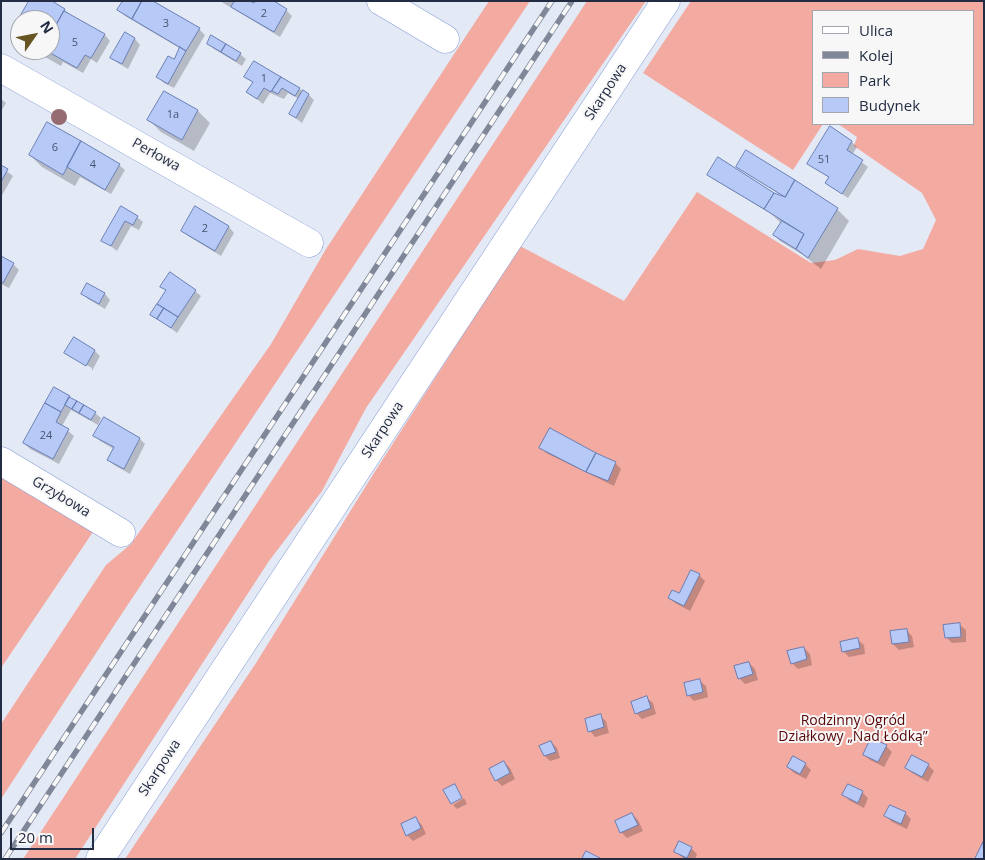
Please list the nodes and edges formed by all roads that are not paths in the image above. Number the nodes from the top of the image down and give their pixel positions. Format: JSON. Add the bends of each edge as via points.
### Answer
{"nodes":[{"id":1,"x":381,"y":1,"type":"edge"},
{"id":2,"x":666,"y":1,"type":"edge"},
{"id":3,"x":445,"y":38,"type":"dead end"},
{"id":4,"x":1,"y":68,"type":"edge"},
{"id":5,"x":310,"y":243,"type":"dead end"},
{"id":6,"x":1,"y":461,"type":"edge"},
{"id":7,"x":120,"y":533,"type":"dead end"},
{"id":8,"x":100,"y":859,"type":"edge"}],
"edges":[{"from":1,"to":3,"type":"street"},
{"from":2,"to":8,"type":"street","name":"Skarpowa"},
{"from":4,"to":5,"type":"street","name":"Perłowa"},
{"from":6,"to":7,"type":"street","name":"Grzybowa"}]}
